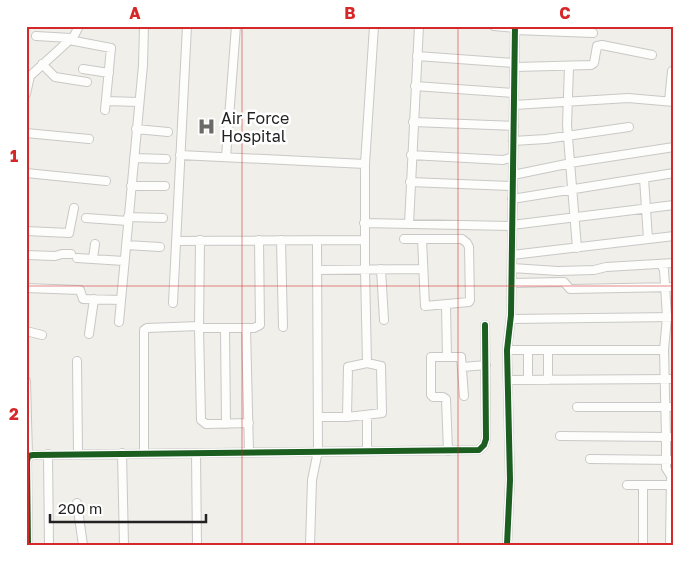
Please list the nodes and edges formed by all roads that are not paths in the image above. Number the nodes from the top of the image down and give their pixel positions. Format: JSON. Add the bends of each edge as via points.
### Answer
{"nodes":[{"id":1,"x":79,"y":26,"type":"edge"},
{"id":2,"x":144,"y":26,"type":"edge"},
{"id":3,"x":187,"y":26,"type":"edge"},
{"id":4,"x":236,"y":26,"type":"edge"},
{"id":5,"x":374,"y":26,"type":"edge"},
{"id":6,"x":419,"y":26,"type":"edge"},
{"id":7,"x":494,"y":26,"type":"edge"},
{"id":8,"x":515,"y":28,"type":"edge"},
{"id":9,"x":593,"y":33,"type":"dead end"},
{"id":10,"x":36,"y":36,"type":"dead end"},
{"id":11,"x":70,"y":39,"type":"junction"},
{"id":12,"x":652,"y":55,"type":"dead end"},
{"id":13,"x":417,"y":56,"type":"junction"},
{"id":14,"x":515,"y":65,"type":"junction"},
{"id":15,"x":40,"y":66,"type":"junction"},
{"id":16,"x":26,"y":67,"type":"edge"},
{"id":17,"x":569,"y":67,"type":"junction"},
{"id":18,"x":83,"y":69,"type":"dead end"},
{"id":19,"x":672,"y":71,"type":"dead end"},
{"id":20,"x":109,"y":73,"type":"junction"},
{"id":21,"x":87,"y":82,"type":"dead end"},
{"id":22,"x":416,"y":86,"type":"junction"},
{"id":23,"x":514,"y":93,"type":"junction"},
{"id":24,"x":26,"y":94,"type":"edge"},
{"id":25,"x":672,"y":101,"type":"edge"},
{"id":26,"x":139,"y":102,"type":"junction"},
{"id":27,"x":568,"y":102,"type":"junction"},
{"id":28,"x":514,"y":105,"type":"junction"},
{"id":29,"x":413,"y":122,"type":"junction"},
{"id":30,"x":514,"y":126,"type":"junction"},
{"id":31,"x":630,"y":128,"type":"dead end"},
{"id":32,"x":136,"y":129,"type":"junction"},
{"id":33,"x":168,"y":132,"type":"dead end"},
{"id":34,"x":26,"y":133,"type":"edge"},
{"id":35,"x":568,"y":136,"type":"junction"},
{"id":36,"x":89,"y":139,"type":"dead end"},
{"id":37,"x":513,"y":141,"type":"junction"},
{"id":38,"x":674,"y":147,"type":"edge"},
{"id":39,"x":180,"y":154,"type":"junction"},
{"id":40,"x":412,"y":155,"type":"junction"},
{"id":41,"x":226,"y":157,"type":"junction"},
{"id":42,"x":513,"y":157,"type":"junction"},
{"id":43,"x":134,"y":158,"type":"junction"},
{"id":44,"x":166,"y":159,"type":"dead end"},
{"id":45,"x":365,"y":164,"type":"junction"},
{"id":46,"x":570,"y":164,"type":"junction"},
{"id":47,"x":26,"y":173,"type":"edge"},
{"id":48,"x":674,"y":173,"type":"edge"},
{"id":49,"x":513,"y":175,"type":"junction"},
{"id":50,"x":644,"y":178,"type":"junction"},
{"id":51,"x":106,"y":181,"type":"dead end"},
{"id":52,"x":410,"y":182,"type":"junction"},
{"id":53,"x":131,"y":186,"type":"junction"},
{"id":54,"x":165,"y":186,"type":"dead end"},
{"id":55,"x":513,"y":186,"type":"junction"},
{"id":56,"x":572,"y":188,"type":"junction"},
{"id":57,"x":512,"y":199,"type":"junction"},
{"id":58,"x":674,"y":205,"type":"edge"},
{"id":59,"x":74,"y":208,"type":"dead end"},
{"id":60,"x":646,"y":209,"type":"junction"},
{"id":61,"x":86,"y":218,"type":"dead end"},
{"id":62,"x":163,"y":218,"type":"dead end"},
{"id":63,"x":575,"y":218,"type":"junction"},
{"id":64,"x":128,"y":219,"type":"junction"},
{"id":65,"x":364,"y":223,"type":"junction"},
{"id":66,"x":409,"y":224,"type":"junction"},
{"id":67,"x":512,"y":225,"type":"junction"},
{"id":68,"x":26,"y":231,"type":"edge"},
{"id":69,"x":674,"y":236,"type":"edge"},
{"id":70,"x":404,"y":239,"type":"dead end"},
{"id":71,"x":422,"y":239,"type":"junction"},
{"id":72,"x":648,"y":239,"type":"junction"},
{"id":73,"x":176,"y":240,"type":"junction"},
{"id":74,"x":200,"y":240,"type":"junction"},
{"id":75,"x":259,"y":240,"type":"junction"},
{"id":76,"x":281,"y":240,"type":"junction"},
{"id":77,"x":317,"y":240,"type":"junction"},
{"id":78,"x":364,"y":240,"type":"junction"},
{"id":79,"x":94,"y":244,"type":"dead end"},
{"id":80,"x":126,"y":245,"type":"junction"},
{"id":81,"x":160,"y":247,"type":"dead end"},
{"id":82,"x":577,"y":248,"type":"junction"},
{"id":83,"x":26,"y":255,"type":"edge"},
{"id":84,"x":512,"y":255,"type":"junction"},
{"id":85,"x":93,"y":258,"type":"junction"},
{"id":86,"x":124,"y":261,"type":"junction"},
{"id":87,"x":674,"y":263,"type":"edge"},
{"id":88,"x":661,"y":264,"type":"junction"},
{"id":89,"x":423,"y":268,"type":"junction"},
{"id":90,"x":512,"y":268,"type":"junction"},
{"id":91,"x":381,"y":269,"type":"junction"},
{"id":92,"x":317,"y":270,"type":"junction"},
{"id":93,"x":364,"y":270,"type":"junction"},
{"id":94,"x":512,"y":283,"type":"junction"},
{"id":95,"x":670,"y":287,"type":"edge"},
{"id":96,"x":26,"y":288,"type":"edge"},
{"id":97,"x":94,"y":299,"type":"junction"},
{"id":98,"x":121,"y":300,"type":"junction"},
{"id":99,"x":173,"y":303,"type":"dead end"},
{"id":100,"x":446,"y":305,"type":"junction"},
{"id":101,"x":670,"y":317,"type":"edge"},
{"id":102,"x":511,"y":319,"type":"junction"},
{"id":103,"x":384,"y":320,"type":"dead end"},
{"id":104,"x":119,"y":322,"type":"dead end"},
{"id":105,"x":485,"y":325,"type":"dead end"},
{"id":106,"x":199,"y":327,"type":"junction"},
{"id":107,"x":283,"y":327,"type":"dead end"},
{"id":108,"x":225,"y":328,"type":"junction"},
{"id":109,"x":246,"y":328,"type":"junction"},
{"id":110,"x":26,"y":331,"type":"edge"},
{"id":111,"x":89,"y":334,"type":"dead end"},
{"id":112,"x":42,"y":335,"type":"dead end"},
{"id":113,"x":508,"y":350,"type":"junction"},
{"id":114,"x":528,"y":350,"type":"junction"},
{"id":115,"x":548,"y":350,"type":"junction"},
{"id":116,"x":664,"y":350,"type":"junction"},
{"id":117,"x":674,"y":351,"type":"edge"},
{"id":118,"x":447,"y":357,"type":"junction"},
{"id":119,"x":77,"y":361,"type":"dead end"},
{"id":120,"x":367,"y":363,"type":"junction"},
{"id":121,"x":486,"y":365,"type":"junction"},
{"id":122,"x":463,"y":367,"type":"junction"},
{"id":123,"x":670,"y":379,"type":"edge"},
{"id":124,"x":508,"y":380,"type":"junction"},
{"id":125,"x":528,"y":380,"type":"junction"},
{"id":126,"x":548,"y":380,"type":"junction"},
{"id":127,"x":26,"y":381,"type":"edge"},
{"id":128,"x":464,"y":396,"type":"dead end"},
{"id":129,"x":577,"y":407,"type":"dead end"},
{"id":130,"x":670,"y":407,"type":"edge"},
{"id":131,"x":368,"y":415,"type":"junction"},
{"id":132,"x":318,"y":417,"type":"junction"},
{"id":133,"x":347,"y":417,"type":"junction"},
{"id":134,"x":249,"y":423,"type":"junction"},
{"id":135,"x":226,"y":424,"type":"junction"},
{"id":136,"x":560,"y":436,"type":"dead end"},
{"id":137,"x":670,"y":436,"type":"edge"},
{"id":138,"x":318,"y":451,"type":"junction"},
{"id":139,"x":367,"y":451,"type":"junction"},
{"id":140,"x":448,"y":451,"type":"junction"},
{"id":141,"x":249,"y":452,"type":"junction"},
{"id":142,"x":78,"y":453,"type":"junction"},
{"id":143,"x":122,"y":453,"type":"junction"},
{"id":144,"x":144,"y":453,"type":"junction"},
{"id":145,"x":196,"y":453,"type":"junction"},
{"id":146,"x":48,"y":454,"type":"junction"},
{"id":147,"x":28,"y":456,"type":"junction"},
{"id":148,"x":590,"y":459,"type":"dead end"},
{"id":149,"x":670,"y":460,"type":"edge"},
{"id":150,"x":627,"y":485,"type":"dead end"},
{"id":151,"x":643,"y":485,"type":"junction"},
{"id":152,"x":672,"y":485,"type":"edge"},
{"id":153,"x":77,"y":504,"type":"dead end"},
{"id":154,"x":672,"y":514,"type":"edge"},
{"id":155,"x":671,"y":542,"type":"edge"},
{"id":156,"x":28,"y":545,"type":"edge"},
{"id":157,"x":49,"y":545,"type":"edge"},
{"id":158,"x":83,"y":545,"type":"edge"},
{"id":159,"x":124,"y":545,"type":"edge"},
{"id":160,"x":197,"y":545,"type":"edge"},
{"id":161,"x":310,"y":545,"type":"edge"},
{"id":162,"x":507,"y":545,"type":"edge"},
{"id":163,"x":643,"y":545,"type":"edge"}],
"edges":[{"from":1,"to":11,"type":"street"},
{"from":2,"to":26,"type":"street"},
{"from":3,"to":39,"type":"street"},
{"from":4,"to":41,"type":"street"},
{"from":5,"to":45,"type":"street"},
{"from":6,"to":13,"type":"street"},
{"from":7,"to":8,"type":"street"},
{"from":8,"to":9,"type":"street"},
{"from":8,"to":14,"type":"street"},
{"from":10,"to":11,"type":"street"},
{"from":11,"to":15,"type":"street"},
{"from":11,"to":20,"type":"street","via":[[111,48]]},
{"from":12,"to":17,"type":"street","via":[[600,45],[593,64]]},
{"from":13,"to":14,"type":"street"},
{"from":13,"to":22,"type":"street"},
{"from":14,"to":17,"type":"street"},
{"from":14,"to":23,"type":"street"},
{"from":15,"to":16,"type":"street"},
{"from":15,"to":21,"type":"street","via":[[55,76]]},
{"from":15,"to":24,"type":"street","via":[[30,76]]},
{"from":17,"to":27,"type":"street"},
{"from":18,"to":20,"type":"street"},
{"from":19,"to":25,"type":"street"},
{"from":20,"to":26,"type":"street","via":[[106,105]]},
{"from":22,"to":23,"type":"street"},
{"from":22,"to":29,"type":"street"},
{"from":23,"to":28,"type":"street"},
{"from":25,"to":27,"type":"street","via":[[628,98]]},
{"from":26,"to":32,"type":"street"},
{"from":27,"to":28,"type":"street"},
{"from":27,"to":35,"type":"street"},
{"from":28,"to":30,"type":"street"},
{"from":29,"to":30,"type":"street"},
{"from":29,"to":40,"type":"street"},
{"from":30,"to":37,"type":"street"},
{"from":31,"to":35,"type":"street"},
{"from":32,"to":33,"type":"street"},
{"from":32,"to":43,"type":"street"},
{"from":34,"to":36,"type":"street"},
{"from":35,"to":37,"type":"street"},
{"from":35,"to":46,"type":"street"},
{"from":37,"to":42,"type":"street"},
{"from":38,"to":46,"type":"street"},
{"from":39,"to":41,"type":"street"},
{"from":39,"to":73,"type":"street"},
{"from":40,"to":42,"type":"street","via":[[503,160]]},
{"from":40,"to":52,"type":"street"},
{"from":41,"to":45,"type":"street"},
{"from":42,"to":49,"type":"street"},
{"from":43,"to":44,"type":"street"},
{"from":43,"to":53,"type":"street"},
{"from":45,"to":65,"type":"street"},
{"from":46,"to":49,"type":"street"},
{"from":46,"to":56,"type":"street"},
{"from":47,"to":51,"type":"street"},
{"from":48,"to":50,"type":"street"},
{"from":49,"to":55,"type":"street"},
{"from":50,"to":56,"type":"street"},
{"from":50,"to":60,"type":"street"},
{"from":52,"to":55,"type":"street"},
{"from":52,"to":66,"type":"street"},
{"from":53,"to":54,"type":"street"},
{"from":53,"to":64,"type":"street"},
{"from":55,"to":57,"type":"street"},
{"from":56,"to":57,"type":"street"},
{"from":56,"to":63,"type":"street"},
{"from":57,"to":67,"type":"street"},
{"from":58,"to":60,"type":"street"},
{"from":59,"to":68,"type":"street","via":[[68,232]]},
{"from":60,"to":63,"type":"street"},
{"from":60,"to":72,"type":"street"},
{"from":61,"to":64,"type":"street"},
{"from":62,"to":64,"type":"street"},
{"from":63,"to":67,"type":"street"},
{"from":63,"to":82,"type":"street"},
{"from":64,"to":80,"type":"street"},
{"from":65,"to":66,"type":"street"},
{"from":65,"to":78,"type":"street"},
{"from":66,"to":67,"type":"street"},
{"from":67,"to":84,"type":"street"},
{"from":69,"to":72,"type":"street"},
{"from":70,"to":71,"type":"street"},
{"from":71,"to":89,"type":"street"},
{"from":71,"to":100,"type":"street","via":[[462,239],[469,245],[470,301]]},
{"from":72,"to":82,"type":"street"},
{"from":73,"to":74,"type":"street"},
{"from":73,"to":99,"type":"street"},
{"from":74,"to":75,"type":"street"},
{"from":74,"to":106,"type":"street"},
{"from":75,"to":76,"type":"street"},
{"from":75,"to":109,"type":"street","via":[[261,322],[258,326]]},
{"from":76,"to":77,"type":"street"},
{"from":76,"to":107,"type":"street"},
{"from":77,"to":78,"type":"street"},
{"from":77,"to":92,"type":"street"},
{"from":78,"to":93,"type":"street"},
{"from":79,"to":85,"type":"street"},
{"from":80,"to":81,"type":"street"},
{"from":80,"to":86,"type":"street"},
{"from":82,"to":84,"type":"street"},
{"from":83,"to":85,"type":"street","via":[[62,254]]},
{"from":84,"to":90,"type":"street"},
{"from":85,"to":86,"type":"street"},
{"from":86,"to":98,"type":"street"},
{"from":87,"to":88,"type":"street"},
{"from":88,"to":90,"type":"street","via":[[558,271]]},
{"from":88,"to":95,"type":"street"},
{"from":89,"to":91,"type":"street"},
{"from":89,"to":100,"type":"street","via":[[425,306]]},
{"from":90,"to":94,"type":"street"},
{"from":91,"to":93,"type":"street"},
{"from":91,"to":103,"type":"street"},
{"from":92,"to":93,"type":"street"},
{"from":92,"to":132,"type":"street"},
{"from":93,"to":120,"type":"street"},
{"from":94,"to":95,"type":"street","via":[[564,282],[570,289]]},
{"from":94,"to":102,"type":"street"},
{"from":95,"to":101,"type":"street"},
{"from":96,"to":97,"type":"street","via":[[80,290],[82,299]]},
{"from":97,"to":98,"type":"street"},
{"from":97,"to":111,"type":"street"},
{"from":98,"to":104,"type":"street"},
{"from":100,"to":118,"type":"street"},
{"from":101,"to":102,"type":"street"},
{"from":101,"to":116,"type":"street"},
{"from":102,"to":113,"type":"street"},
{"from":105,"to":121,"type":"street"},
{"from":106,"to":108,"type":"street"},
{"from":106,"to":135,"type":"street","via":[[201,420],[206,424]]},
{"from":106,"to":144,"type":"street","via":[[144,330]]},
{"from":108,"to":109,"type":"street"},
{"from":108,"to":135,"type":"street"},
{"from":109,"to":134,"type":"street"},
{"from":110,"to":112,"type":"street"},
{"from":113,"to":114,"type":"street"},
{"from":113,"to":124,"type":"street"},
{"from":114,"to":115,"type":"street"},
{"from":114,"to":125,"type":"street"},
{"from":115,"to":116,"type":"street"},
{"from":115,"to":126,"type":"street"},
{"from":116,"to":117,"type":"street"},
{"from":116,"to":123,"type":"street"},
{"from":118,"to":122,"type":"street","via":[[461,357]]},
{"from":118,"to":140,"type":"street","via":[[431,357],[431,395],[446,399]]},
{"from":119,"to":142,"type":"street"},
{"from":120,"to":131,"type":"street","via":[[382,368],[382,411]]},
{"from":120,"to":133,"type":"street","via":[[347,369]]},
{"from":121,"to":122,"type":"street"},
{"from":121,"to":140,"type":"street","via":[[487,429],[484,445],[479,450]]},
{"from":122,"to":128,"type":"street"},
{"from":123,"to":126,"type":"street"},
{"from":123,"to":130,"type":"street"},
{"from":124,"to":125,"type":"street"},
{"from":124,"to":162,"type":"street","via":[[510,480]]},
{"from":125,"to":126,"type":"street"},
{"from":127,"to":147,"type":"street"},
{"from":129,"to":130,"type":"street"},
{"from":130,"to":137,"type":"street"},
{"from":131,"to":133,"type":"street"},
{"from":131,"to":139,"type":"street"},
{"from":132,"to":133,"type":"street"},
{"from":132,"to":138,"type":"street"},
{"from":134,"to":135,"type":"street"},
{"from":134,"to":141,"type":"street"},
{"from":136,"to":137,"type":"street"},
{"from":137,"to":149,"type":"street"},
{"from":138,"to":139,"type":"street"},
{"from":138,"to":141,"type":"street"},
{"from":138,"to":161,"type":"street","via":[[312,480]]},
{"from":139,"to":140,"type":"street"},
{"from":141,"to":145,"type":"street"},
{"from":142,"to":143,"type":"street"},
{"from":142,"to":146,"type":"street"},
{"from":143,"to":144,"type":"street"},
{"from":143,"to":159,"type":"street"},
{"from":144,"to":145,"type":"street"},
{"from":145,"to":160,"type":"street"},
{"from":146,"to":147,"type":"street"},
{"from":146,"to":157,"type":"street"},
{"from":147,"to":156,"type":"street"},
{"from":148,"to":149,"type":"street"},
{"from":149,"to":152,"type":"street","via":[[666,468]]},
{"from":150,"to":151,"type":"street"},
{"from":151,"to":152,"type":"street"},
{"from":151,"to":163,"type":"street"},
{"from":152,"to":154,"type":"street"},
{"from":153,"to":158,"type":"street"},
{"from":154,"to":155,"type":"street"}]}
